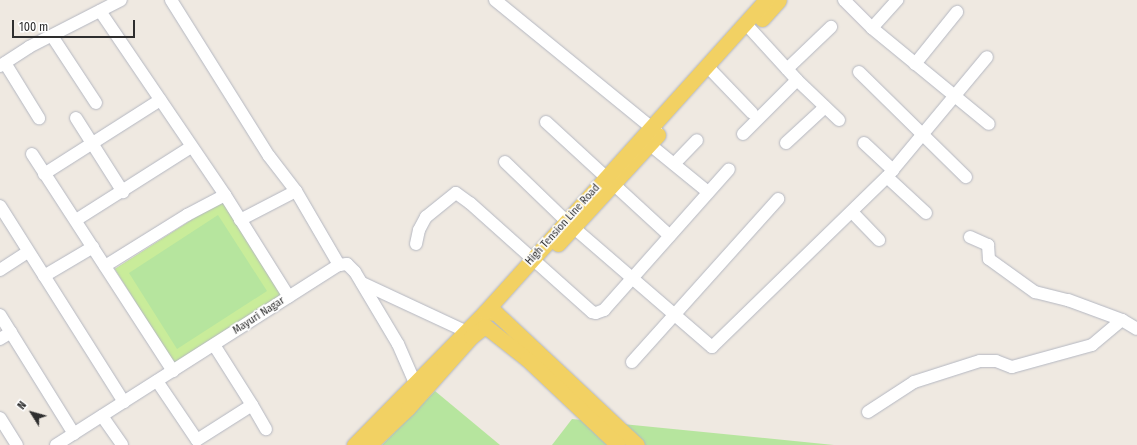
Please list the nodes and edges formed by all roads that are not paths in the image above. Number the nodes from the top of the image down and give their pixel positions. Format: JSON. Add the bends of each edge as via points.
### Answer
{"nodes":[{"id":1,"x":121,"y":0,"type":"edge"},
{"id":2,"x":171,"y":0,"type":"edge"},
{"id":3,"x":495,"y":0,"type":"edge"},
{"id":4,"x":766,"y":0,"type":"edge"},
{"id":5,"x":779,"y":0,"type":"edge"},
{"id":6,"x":844,"y":0,"type":"edge"},
{"id":7,"x":897,"y":0,"type":"edge"},
{"id":8,"x":100,"y":11,"type":"junction"},
{"id":9,"x":957,"y":12,"type":"dead end"},
{"id":10,"x":749,"y":26,"type":"junction"},
{"id":11,"x":831,"y":27,"type":"dead end"},
{"id":12,"x":872,"y":28,"type":"junction"},
{"id":13,"x":52,"y":36,"type":"junction"},
{"id":14,"x":987,"y":57,"type":"dead end"},
{"id":15,"x":3,"y":64,"type":"edge"},
{"id":16,"x":915,"y":64,"type":"junction"},
{"id":17,"x":710,"y":69,"type":"junction"},
{"id":18,"x":787,"y":69,"type":"junction"},
{"id":19,"x":859,"y":72,"type":"dead end"},
{"id":20,"x":797,"y":80,"type":"junction"},
{"id":21,"x":954,"y":96,"type":"junction"},
{"id":22,"x":160,"y":100,"type":"junction"},
{"id":23,"x":96,"y":103,"type":"dead end"},
{"id":24,"x":825,"y":107,"type":"junction"},
{"id":25,"x":752,"y":113,"type":"dead end"},
{"id":26,"x":39,"y":118,"type":"dead end"},
{"id":27,"x":76,"y":118,"type":"dead end"},
{"id":28,"x":838,"y":120,"type":"dead end"},
{"id":29,"x":546,"y":122,"type":"dead end"},
{"id":30,"x":989,"y":124,"type":"dead end"},
{"id":31,"x":922,"y":133,"type":"junction"},
{"id":32,"x":742,"y":134,"type":"dead end"},
{"id":33,"x":650,"y":136,"type":"junction"},
{"id":34,"x":697,"y":140,"type":"dead end"},
{"id":35,"x":786,"y":143,"type":"dead end"},
{"id":36,"x":864,"y":143,"type":"dead end"},
{"id":37,"x":93,"y":145,"type":"junction"},
{"id":38,"x":191,"y":147,"type":"junction"},
{"id":39,"x":32,"y":154,"type":"dead end"},
{"id":40,"x":504,"y":162,"type":"dead end"},
{"id":41,"x":674,"y":164,"type":"junction"},
{"id":42,"x":729,"y":169,"type":"dead end"},
{"id":43,"x":44,"y":174,"type":"junction"},
{"id":44,"x":890,"y":174,"type":"junction"},
{"id":45,"x":966,"y":177,"type":"dead end"},
{"id":46,"x":610,"y":182,"type":"junction"},
{"id":47,"x":296,"y":191,"type":"junction"},
{"id":48,"x":123,"y":192,"type":"junction"},
{"id":49,"x":708,"y":192,"type":"junction"},
{"id":50,"x":226,"y":195,"type":"junction"},
{"id":51,"x":778,"y":199,"type":"dead end"},
{"id":52,"x":0,"y":206,"type":"edge"},
{"id":53,"x":852,"y":212,"type":"junction"},
{"id":54,"x":926,"y":213,"type":"dead end"},
{"id":55,"x":76,"y":220,"type":"junction"},
{"id":56,"x":240,"y":220,"type":"junction"},
{"id":57,"x":570,"y":224,"type":"junction"},
{"id":58,"x":670,"y":236,"type":"junction"},
{"id":59,"x":970,"y":237,"type":"dead end"},
{"id":60,"x":880,"y":240,"type":"dead end"},
{"id":61,"x":416,"y":244,"type":"dead end"},
{"id":62,"x":92,"y":247,"type":"junction"},
{"id":63,"x":28,"y":252,"type":"junction"},
{"id":64,"x":534,"y":262,"type":"junction"},
{"id":65,"x":339,"y":265,"type":"junction"},
{"id":66,"x":105,"y":266,"type":"junction"},
{"id":67,"x":0,"y":270,"type":"edge"},
{"id":68,"x":44,"y":276,"type":"junction"},
{"id":69,"x":634,"y":277,"type":"junction"},
{"id":70,"x":362,"y":284,"type":"junction"},
{"id":71,"x":289,"y":297,"type":"junction"},
{"id":72,"x":490,"y":313,"type":"junction"},
{"id":73,"x":673,"y":314,"type":"junction"},
{"id":74,"x":0,"y":315,"type":"edge"},
{"id":75,"x":1122,"y":320,"type":"junction"},
{"id":76,"x":1137,"y":329,"type":"edge"},
{"id":77,"x":465,"y":331,"type":"junction"},
{"id":78,"x":11,"y":332,"type":"junction"},
{"id":79,"x":0,"y":339,"type":"edge"},
{"id":80,"x":214,"y":345,"type":"junction"},
{"id":81,"x":632,"y":362,"type":"dead end"},
{"id":82,"x":173,"y":371,"type":"junction"},
{"id":83,"x":157,"y":381,"type":"junction"},
{"id":84,"x":420,"y":388,"type":"junction"},
{"id":85,"x":124,"y":402,"type":"junction"},
{"id":86,"x":252,"y":405,"type":"junction"},
{"id":87,"x":868,"y":412,"type":"dead end"},
{"id":88,"x":102,"y":416,"type":"junction"},
{"id":89,"x":0,"y":418,"type":"edge"},
{"id":90,"x":266,"y":429,"type":"dead end"},
{"id":91,"x":74,"y":434,"type":"junction"},
{"id":92,"x":199,"y":442,"type":"edge"},
{"id":93,"x":17,"y":445,"type":"edge"},
{"id":94,"x":56,"y":445,"type":"edge"},
{"id":95,"x":122,"y":445,"type":"edge"},
{"id":96,"x":354,"y":445,"type":"edge"},
{"id":97,"x":369,"y":445,"type":"edge"},
{"id":98,"x":618,"y":445,"type":"edge"},
{"id":99,"x":637,"y":445,"type":"edge"}],
"edges":[{"from":1,"to":8,"type":"street"},
{"from":2,"to":47,"type":"street","via":[[269,156]]},
{"from":3,"to":33,"type":"street"},
{"from":4,"to":10,"type":"main road","name":"High Tension Line Road"},
{"from":5,"to":10,"type":"main road"},
{"from":6,"to":12,"type":"street"},
{"from":7,"to":12,"type":"street"},
{"from":8,"to":13,"type":"street"},
{"from":8,"to":22,"type":"street"},
{"from":9,"to":16,"type":"street"},
{"from":10,"to":17,"type":"main road","name":"High Tension Line Road"},
{"from":10,"to":18,"type":"street"},
{"from":11,"to":18,"type":"street"},
{"from":12,"to":16,"type":"street"},
{"from":13,"to":15,"type":"street"},
{"from":13,"to":23,"type":"street"},
{"from":14,"to":21,"type":"street"},
{"from":15,"to":26,"type":"street"},
{"from":16,"to":21,"type":"street"},
{"from":17,"to":25,"type":"street"},
{"from":17,"to":33,"type":"main road","name":"High Tension Line Road"},
{"from":18,"to":20,"type":"street"},
{"from":19,"to":31,"type":"street"},
{"from":20,"to":24,"type":"street"},
{"from":20,"to":32,"type":"street"},
{"from":21,"to":30,"type":"street"},
{"from":21,"to":31,"type":"street"},
{"from":22,"to":37,"type":"street"},
{"from":22,"to":38,"type":"street"},
{"from":24,"to":28,"type":"street"},
{"from":24,"to":35,"type":"street"},
{"from":27,"to":37,"type":"street"},
{"from":29,"to":46,"type":"street"},
{"from":31,"to":44,"type":"street"},
{"from":31,"to":45,"type":"street"},
{"from":33,"to":41,"type":"street"},
{"from":33,"to":46,"type":"main road","name":"High Tension Line Road"},
{"from":34,"to":41,"type":"street"},
{"from":36,"to":44,"type":"street"},
{"from":37,"to":43,"type":"street"},
{"from":37,"to":48,"type":"street"},
{"from":38,"to":48,"type":"street"},
{"from":38,"to":50,"type":"street"},
{"from":39,"to":43,"type":"street"},
{"from":40,"to":57,"type":"street"},
{"from":41,"to":49,"type":"street"},
{"from":42,"to":49,"type":"street"},
{"from":43,"to":55,"type":"street"},
{"from":44,"to":53,"type":"street"},
{"from":44,"to":54,"type":"street"},
{"from":46,"to":57,"type":"main road","name":"High Tension Line Road"},
{"from":46,"to":58,"type":"street"},
{"from":47,"to":56,"type":"street"},
{"from":47,"to":65,"type":"street"},
{"from":48,"to":55,"type":"street"},
{"from":49,"to":58,"type":"street"},
{"from":50,"to":56,"type":"street"},
{"from":50,"to":66,"type":"street","via":[[187,215]]},
{"from":51,"to":73,"type":"street"},
{"from":52,"to":63,"type":"street"},
{"from":53,"to":60,"type":"street"},
{"from":53,"to":73,"type":"street","via":[[712,347]]},
{"from":55,"to":62,"type":"street"},
{"from":56,"to":71,"type":"street"},
{"from":57,"to":64,"type":"main road","name":"High Tension Line Road"},
{"from":57,"to":69,"type":"street"},
{"from":58,"to":69,"type":"street"},
{"from":59,"to":75,"type":"street","via":[[988,245],[989,259],[1035,292],[1068,300]]},
{"from":61,"to":64,"type":"street","via":[[419,230],[426,217],[456,193]]},
{"from":62,"to":66,"type":"street"},
{"from":62,"to":68,"type":"street"},
{"from":63,"to":67,"type":"street"},
{"from":63,"to":68,"type":"street"},
{"from":64,"to":69,"type":"street","via":[[596,313],[604,310]]},
{"from":64,"to":72,"type":"main road","name":"High Tension Line Road"},
{"from":65,"to":70,"type":"street","via":[[352,267]]},
{"from":65,"to":71,"type":"street","name":"Mayuri Nagar"},
{"from":66,"to":82,"type":"street"},
{"from":68,"to":85,"type":"street"},
{"from":69,"to":73,"type":"street"},
{"from":70,"to":77,"type":"street"},
{"from":70,"to":84,"type":"street","via":[[398,344]]},
{"from":71,"to":80,"type":"street","name":"Mayuri Nagar"},
{"from":72,"to":77,"type":"main road","name":"High Tension Line Road"},
{"from":72,"to":99,"type":"main road"},
{"from":73,"to":81,"type":"street"},
{"from":74,"to":78,"type":"street"},
{"from":75,"to":76,"type":"street"},
{"from":75,"to":87,"type":"street","via":[[1092,345],[1012,367],[996,361],[973,364],[914,382]]},
{"from":77,"to":84,"type":"main road","name":"High Tension Line Road"},
{"from":78,"to":79,"type":"street"},
{"from":78,"to":91,"type":"street"},
{"from":80,"to":82,"type":"street","name":"Mayuri Nagar"},
{"from":80,"to":86,"type":"street"},
{"from":82,"to":83,"type":"street","name":"Mayuri Nagar"},
{"from":83,"to":85,"type":"street","name":"Mayuri Nagar"},
{"from":83,"to":92,"type":"street"},
{"from":84,"to":96,"type":"main road","name":"High Tension Line Road"},
{"from":84,"to":97,"type":"main road","name":"High Tension Line Road"},
{"from":84,"to":98,"type":"main road","via":[[484,326],[533,364]]},
{"from":85,"to":88,"type":"street","name":"Mayuri Nagar"},
{"from":86,"to":90,"type":"street"},
{"from":86,"to":92,"type":"street"},
{"from":88,"to":91,"type":"street","name":"Mayuri Nagar"},
{"from":88,"to":95,"type":"street"},
{"from":89,"to":93,"type":"street"},
{"from":91,"to":94,"type":"street","name":"Mayuri Nagar"}]}
